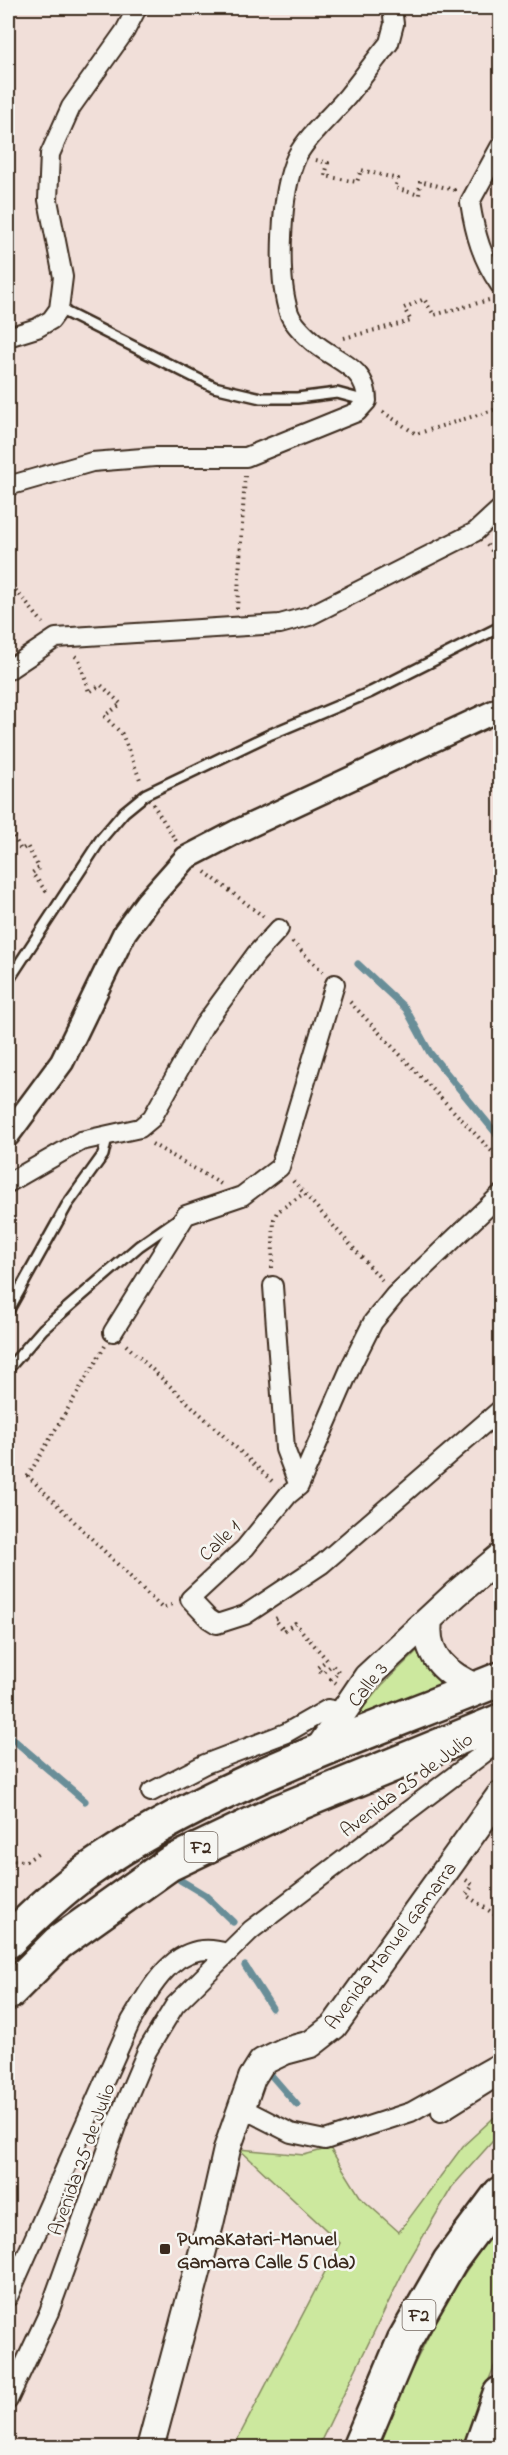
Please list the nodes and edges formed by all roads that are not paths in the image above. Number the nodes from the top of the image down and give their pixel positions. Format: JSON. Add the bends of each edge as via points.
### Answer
{"nodes":[{"id":1,"x":137,"y":8,"type":"edge"},
{"id":2,"x":392,"y":8,"type":"edge"},
{"id":3,"x":501,"y":147,"type":"edge"},
{"id":4,"x":501,"y":285,"type":"edge"},
{"id":5,"x":59,"y":309,"type":"junction"},
{"id":6,"x":8,"y":337,"type":"edge"},
{"id":7,"x":367,"y":401,"type":"junction"},
{"id":8,"x":8,"y":486,"type":"edge"},
{"id":9,"x":501,"y":509,"type":"edge"},
{"id":10,"x":501,"y":627,"type":"edge"},
{"id":11,"x":8,"y":670,"type":"edge"},
{"id":12,"x":501,"y":709,"type":"edge"},
{"id":13,"x":279,"y":929,"type":"road end"},
{"id":14,"x":8,"y":981,"type":"edge"},
{"id":15,"x":335,"y":984,"type":"road end"},
{"id":16,"x":8,"y":1135,"type":"edge"},
{"id":17,"x":107,"y":1137,"type":"junction"},
{"id":18,"x":8,"y":1183,"type":"edge"},
{"id":19,"x":500,"y":1198,"type":"edge"},
{"id":20,"x":186,"y":1215,"type":"junction"},
{"id":21,"x":273,"y":1286,"type":"road end"},
{"id":22,"x":8,"y":1311,"type":"edge"},
{"id":23,"x":113,"y":1332,"type":"road end"},
{"id":24,"x":8,"y":1369,"type":"edge"},
{"id":25,"x":501,"y":1410,"type":"edge"},
{"id":26,"x":294,"y":1491,"type":"junction"},
{"id":27,"x":501,"y":1557,"type":"edge"},
{"id":28,"x":429,"y":1621,"type":"junction"},
{"id":29,"x":489,"y":1683,"type":"edge"},
{"id":30,"x":348,"y":1706,"type":"junction"},
{"id":31,"x":501,"y":1721,"type":"edge"},
{"id":32,"x":501,"y":1741,"type":"edge"},
{"id":33,"x":314,"y":1755,"type":"junction"},
{"id":34,"x":151,"y":1792,"type":"dead end"},
{"id":35,"x":501,"y":1795,"type":"edge"},
{"id":36,"x":8,"y":1941,"type":"edge"},
{"id":37,"x":226,"y":1953,"type":"junction"},
{"id":38,"x":8,"y":1994,"type":"edge"},
{"id":39,"x":501,"y":2062,"type":"edge"},
{"id":40,"x":501,"y":2075,"type":"edge"},
{"id":41,"x":242,"y":2108,"type":"junction"},
{"id":42,"x":441,"y":2112,"type":"dead end"},
{"id":43,"x":501,"y":2194,"type":"edge"},
{"id":44,"x":8,"y":2297,"type":"edge"},
{"id":45,"x":501,"y":2394,"type":"edge"},
{"id":46,"x":8,"y":2400,"type":"edge"},
{"id":47,"x":150,"y":2448,"type":"edge"},
{"id":48,"x":359,"y":2448,"type":"edge"},
{"id":49,"x":481,"y":2448,"type":"edge"}],
"edges":[{"from":1,"to":5,"type":"street","via":[[125,31],[70,106],[50,154],[48,200],[63,277]]},
{"from":2,"to":7,"type":"street","via":[[394,24],[389,43],[297,156],[282,227],[284,290],[290,316],[317,345],[359,374]]},
{"from":3,"to":4,"type":"street","via":[[470,202],[486,265]]},
{"from":5,"to":6,"type":"street","via":[[51,320],[37,328]]},
{"from":5,"to":7,"type":"lane","via":[[214,387],[261,398],[337,393]]},
{"from":7,"to":8,"type":"street","via":[[357,412],[246,457],[92,462]]},
{"from":9,"to":11,"type":"street","via":[[475,532],[309,616],[280,624],[236,628],[56,638]]},
{"from":10,"to":14,"type":"lane","via":[[371,692],[271,734],[147,794],[124,812],[101,839]]},
{"from":12,"to":16,"type":"street","via":[[186,858],[125,932],[62,1062]]},
{"from":13,"to":17,"type":"street","via":[[204,1025],[152,1118],[140,1128]]},
{"from":15,"to":20,"type":"street","via":[[280,1167],[242,1196]]},
{"from":17,"to":18,"type":"street","via":[[81,1142]]},
{"from":17,"to":22,"type":"lane","via":[[103,1155],[67,1205]]},
{"from":19,"to":26,"type":"street","name":"Calle 1","via":[[395,1294],[373,1322]]},
{"from":20,"to":23,"type":"street"},
{"from":20,"to":24,"type":"lane","via":[[139,1246],[43,1329]]},
{"from":21,"to":26,"type":"street","via":[[285,1449]]},
{"from":25,"to":26,"type":"street","name":"Calle 1","via":[[322,1564],[245,1615],[217,1624],[208,1619],[190,1599],[245,1548]]},
{"from":27,"to":28,"type":"main road","name":"Calle 3"},
{"from":28,"to":29,"type":"main road","via":[[427,1634],[434,1656],[455,1678]]},
{"from":28,"to":30,"type":"main road","name":"Calle 3","via":[[367,1677]]},
{"from":29,"to":33,"type":"highway","number":"F2"},
{"from":30,"to":33,"type":"main road","name":"Calle 3"},
{"from":30,"to":34,"type":"street","via":[[328,1709],[286,1733],[205,1764]]},
{"from":31,"to":38,"type":"highway","number":"F2","via":[[270,1815],[169,1864],[58,1943]]},
{"from":32,"to":37,"type":"street","name":"Avenida 25 de Julio","via":[[250,1930]]},
{"from":33,"to":36,"type":"highway","number":"F2","via":[[195,1807],[142,1836],[85,1873]]},
{"from":35,"to":41,"type":"main road","name":"Avenida Manuel Gamarra","via":[[334,2026],[311,2044],[262,2062]]},
{"from":37,"to":44,"type":"street","name":"Avenida 25 de Julio","via":[[211,1948],[178,1959],[163,1972],[130,2021]]},
{"from":37,"to":46,"type":"street","name":"Avenida 25 de Julio","via":[[175,2005],[147,2051],[49,2312]]},
{"from":39,"to":41,"type":"street","via":[[411,2112],[325,2140],[291,2133]]},
{"from":40,"to":42,"type":"street"},
{"from":41,"to":47,"type":"main road","name":"Avenida Manuel Gamarra","via":[[227,2150]]},
{"from":43,"to":48,"type":"highway","number":"F2","via":[[450,2261],[404,2341]]},
{"from":45,"to":49,"type":"highway"}]}
